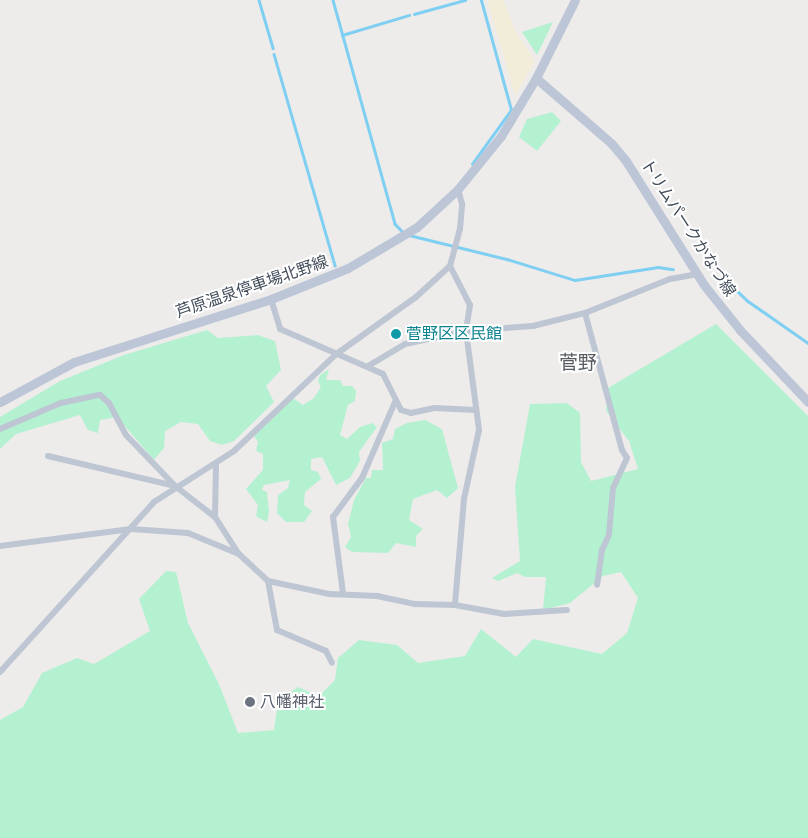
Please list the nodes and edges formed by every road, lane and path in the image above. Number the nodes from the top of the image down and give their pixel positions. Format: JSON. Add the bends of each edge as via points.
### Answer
{"nodes":[{"id":1,"x":575,"y":0,"type":"edge"},
{"id":2,"x":536,"y":78,"type":"junction"},
{"id":3,"x":458,"y":189,"type":"junction"},
{"id":4,"x":450,"y":266,"type":"junction"},
{"id":5,"x":697,"y":274,"type":"junction"},
{"id":6,"x":271,"y":299,"type":"junction"},
{"id":7,"x":586,"y":313,"type":"junction"},
{"id":8,"x":466,"y":331,"type":"junction"},
{"id":9,"x":335,"y":355,"type":"junction"},
{"id":10,"x":368,"y":366,"type":"junction"},
{"id":11,"x":0,"y":402,"type":"edge"},
{"id":12,"x":395,"y":402,"type":"junction"},
{"id":13,"x":808,"y":402,"type":"edge"},
{"id":14,"x":476,"y":410,"type":"junction"},
{"id":15,"x":0,"y":429,"type":"edge"},
{"id":16,"x":48,"y":456,"type":"dead end"},
{"id":17,"x":216,"y":463,"type":"junction"},
{"id":18,"x":176,"y":486,"type":"junction"},
{"id":19,"x":215,"y":517,"type":"junction"},
{"id":20,"x":131,"y":529,"type":"junction"},
{"id":21,"x":0,"y":546,"type":"edge"},
{"id":22,"x":239,"y":554,"type":"junction"},
{"id":23,"x":268,"y":581,"type":"junction"},
{"id":24,"x":597,"y":586,"type":"dead end"},
{"id":25,"x":343,"y":593,"type":"junction"},
{"id":26,"x":455,"y":605,"type":"junction"},
{"id":27,"x":567,"y":610,"type":"dead end"},
{"id":28,"x":332,"y":663,"type":"dead end"},
{"id":29,"x":0,"y":672,"type":"edge"}],
"edges":[{"from":1,"to":2,"type":"main road","name":"芦原温泉停車場北野線"},
{"from":2,"to":3,"type":"main road","name":"芦原温泉停車場北野線","via":[[501,136]]},
{"from":2,"to":5,"type":"main road","name":"トリムパークかなづ線","via":[[599,131],[626,161]]},
{"from":3,"to":4,"type":"street","via":[[462,204],[460,230]]},
{"from":3,"to":6,"type":"main road","name":"芦原温泉停車場北野線","via":[[417,227],[386,248],[348,268]]},
{"from":4,"to":8,"type":"street","via":[[470,305]]},
{"from":4,"to":9,"type":"street","via":[[416,297]]},
{"from":5,"to":7,"type":"street","via":[[670,279]]},
{"from":5,"to":13,"type":"main road","name":"トリムパークかなづ線","via":[[740,330]]},
{"from":6,"to":9,"type":"street","via":[[280,329]]},
{"from":6,"to":11,"type":"main road","name":"芦原温泉停車場北野線","via":[[74,362]]},
{"from":7,"to":8,"type":"street","via":[[533,326]]},
{"from":7,"to":24,"type":"street","via":[[622,450],[627,458],[613,488],[609,535],[602,550]]},
{"from":8,"to":10,"type":"street","via":[[406,344]]},
{"from":8,"to":14,"type":"street"},
{"from":9,"to":10,"type":"street"},
{"from":9,"to":17,"type":"street","via":[[234,451]]},
{"from":10,"to":12,"type":"street","via":[[383,374]]},
{"from":12,"to":14,"type":"street","via":[[401,410],[411,412],[434,408]]},
{"from":12,"to":25,"type":"street","via":[[362,478],[333,517]]},
{"from":14,"to":26,"type":"street","via":[[479,430],[464,499]]},
{"from":15,"to":18,"type":"street","via":[[61,403],[100,395],[109,403],[126,435]]},
{"from":16,"to":18,"type":"street"},
{"from":17,"to":18,"type":"street"},
{"from":17,"to":19,"type":"street"},
{"from":18,"to":19,"type":"street"},
{"from":18,"to":20,"type":"street","via":[[154,502]]},
{"from":19,"to":22,"type":"street"},
{"from":20,"to":21,"type":"street"},
{"from":20,"to":22,"type":"street","via":[[188,533]]},
{"from":20,"to":29,"type":"street"},
{"from":22,"to":23,"type":"street"},
{"from":23,"to":25,"type":"street","via":[[329,594]]},
{"from":23,"to":28,"type":"street","via":[[277,630],[326,651]]},
{"from":25,"to":26,"type":"street","via":[[415,604]]},
{"from":26,"to":27,"type":"street","via":[[504,614]]}]}
